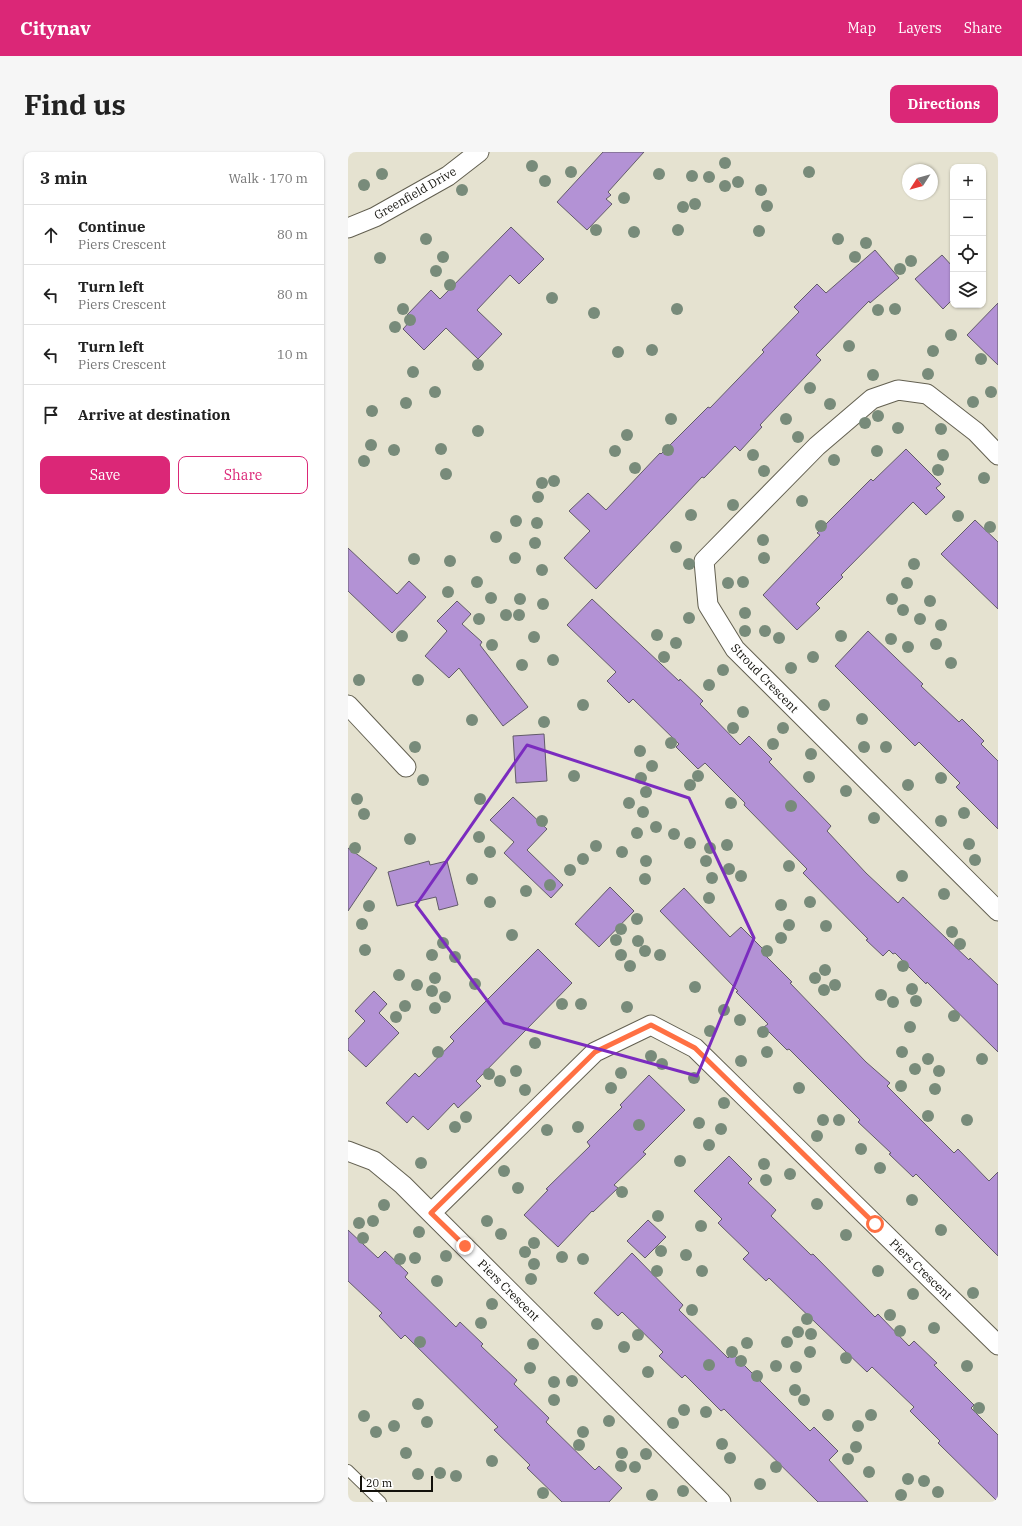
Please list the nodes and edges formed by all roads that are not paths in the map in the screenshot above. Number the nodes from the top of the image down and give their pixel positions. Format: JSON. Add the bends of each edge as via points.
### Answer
{"nodes":[{"id":1,"x":479,"y":152,"type":"edge"},
{"id":2,"x":348,"y":228,"type":"edge"},
{"id":3,"x":998,"y":455,"type":"edge"},
{"id":4,"x":348,"y":705,"type":"edge"},
{"id":5,"x":406,"y":767,"type":"dead end"},
{"id":6,"x":998,"y":911,"type":"edge"},
{"id":7,"x":348,"y":1151,"type":"edge"},
{"id":8,"x":431,"y":1213,"type":"junction"},
{"id":9,"x":998,"y":1345,"type":"edge"},
{"id":10,"x":348,"y":1470,"type":"edge"},
{"id":11,"x":381,"y":1502,"type":"edge"},
{"id":12,"x":721,"y":1502,"type":"edge"}],
"edges":[{"from":1,"to":2,"type":"street","name":"Greenfield Drive","via":[[448,176],[375,217]]},
{"from":3,"to":6,"type":"street","name":"Stroud Crescent","via":[[976,432],[927,394],[898,390],[872,399],[817,446],[704,561],[708,605],[735,649]]},
{"from":4,"to":5,"type":"street"},
{"from":7,"to":8,"type":"street","via":[[374,1161]]},
{"from":8,"to":9,"type":"street","name":"Piers Crescent","via":[[595,1052],[651,1025],[695,1048]]},
{"from":8,"to":12,"type":"street","name":"Piers Crescent"},
{"from":10,"to":11,"type":"lane"}]}
